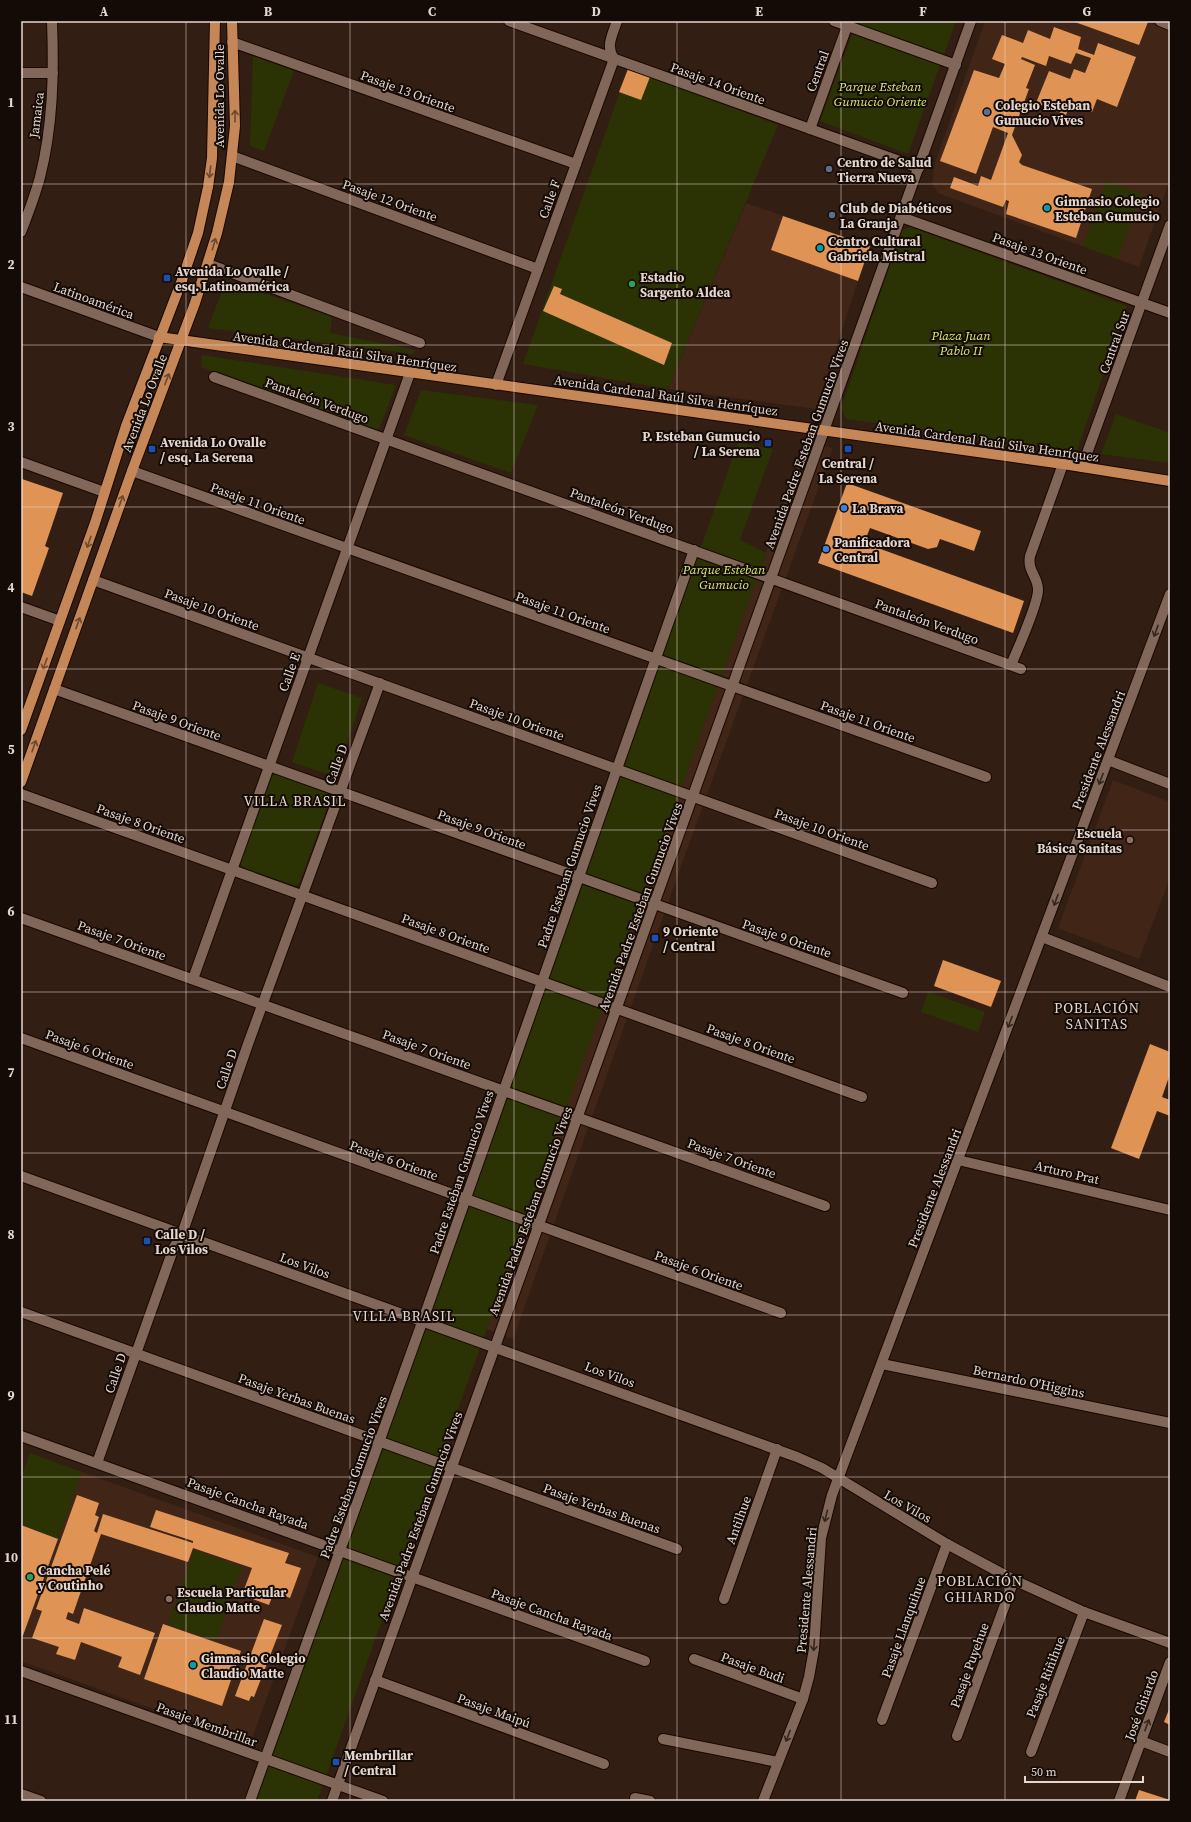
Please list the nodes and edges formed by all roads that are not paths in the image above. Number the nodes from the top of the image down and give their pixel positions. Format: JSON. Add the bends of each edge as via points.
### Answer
{"nodes":[{"id":1,"x":52,"y":21,"type":"edge"},
{"id":2,"x":215,"y":21,"type":"edge"},
{"id":3,"x":232,"y":21,"type":"edge"},
{"id":4,"x":509,"y":21,"type":"edge"},
{"id":5,"x":617,"y":21,"type":"edge"},
{"id":6,"x":834,"y":21,"type":"edge"},
{"id":7,"x":971,"y":21,"type":"edge"},
{"id":8,"x":1160,"y":21,"type":"edge"},
{"id":9,"x":848,"y":23,"type":"edge"},
{"id":10,"x":1170,"y":25,"type":"edge"},
{"id":11,"x":232,"y":42,"type":"junction"},
{"id":12,"x":614,"y":59,"type":"junction"},
{"id":13,"x":956,"y":65,"type":"junction"},
{"id":14,"x":21,"y":73,"type":"edge"},
{"id":15,"x":53,"y":73,"type":"junction"},
{"id":16,"x":810,"y":129,"type":"junction"},
{"id":17,"x":232,"y":156,"type":"junction"},
{"id":18,"x":576,"y":164,"type":"junction"},
{"id":19,"x":919,"y":168,"type":"junction"},
{"id":20,"x":901,"y":217,"type":"junction"},
{"id":21,"x":1170,"y":226,"type":"edge"},
{"id":22,"x":21,"y":232,"type":"edge"},
{"id":23,"x":208,"y":264,"type":"junction"},
{"id":24,"x":538,"y":269,"type":"junction"},
{"id":25,"x":21,"y":287,"type":"edge"},
{"id":26,"x":1142,"y":303,"type":"junction"},
{"id":27,"x":1170,"y":313,"type":"edge"},
{"id":28,"x":159,"y":338,"type":"junction"},
{"id":29,"x":181,"y":342,"type":"junction"},
{"id":30,"x":420,"y":343,"type":"dead end"},
{"id":31,"x":410,"y":373,"type":"junction"},
{"id":32,"x":214,"y":376,"type":"dead end"},
{"id":33,"x":496,"y":385,"type":"junction"},
{"id":34,"x":825,"y":431,"type":"junction"},
{"id":35,"x":386,"y":438,"type":"junction"},
{"id":36,"x":21,"y":462,"type":"edge"},
{"id":37,"x":1064,"y":464,"type":"junction"},
{"id":38,"x":1082,"y":467,"type":"junction"},
{"id":39,"x":132,"y":471,"type":"junction"},
{"id":40,"x":1170,"y":481,"type":"edge"},
{"id":41,"x":104,"y":492,"type":"junction"},
{"id":42,"x":347,"y":548,"type":"junction"},
{"id":43,"x":694,"y":550,"type":"junction"},
{"id":44,"x":772,"y":578,"type":"junction"},
{"id":45,"x":93,"y":580,"type":"junction"},
{"id":46,"x":1170,"y":594,"type":"edge"},
{"id":47,"x":21,"y":607,"type":"edge"},
{"id":48,"x":60,"y":621,"type":"junction"},
{"id":49,"x":308,"y":657,"type":"junction"},
{"id":50,"x":656,"y":659,"type":"junction"},
{"id":51,"x":1011,"y":666,"type":"junction"},
{"id":52,"x":1021,"y":669,"type":"dead end"},
{"id":53,"x":380,"y":683,"type":"junction"},
{"id":54,"x":733,"y":687,"type":"junction"},
{"id":55,"x":54,"y":689,"type":"junction"},
{"id":56,"x":21,"y":730,"type":"edge"},
{"id":57,"x":1108,"y":760,"type":"junction"},
{"id":58,"x":269,"y":766,"type":"junction"},
{"id":59,"x":617,"y":769,"type":"junction"},
{"id":60,"x":986,"y":777,"type":"dead end"},
{"id":61,"x":21,"y":782,"type":"edge"},
{"id":62,"x":1170,"y":784,"type":"edge"},
{"id":63,"x":340,"y":792,"type":"junction"},
{"id":64,"x":21,"y":794,"type":"edge"},
{"id":65,"x":693,"y":796,"type":"junction"},
{"id":66,"x":232,"y":870,"type":"junction"},
{"id":67,"x":579,"y":878,"type":"junction"},
{"id":68,"x":932,"y":883,"type":"dead end"},
{"id":69,"x":302,"y":896,"type":"junction"},
{"id":70,"x":654,"y":905,"type":"junction"},
{"id":71,"x":21,"y":918,"type":"edge"},
{"id":72,"x":1042,"y":937,"type":"junction"},
{"id":73,"x":193,"y":979,"type":"junction"},
{"id":74,"x":542,"y":982,"type":"junction"},
{"id":75,"x":1170,"y":987,"type":"edge"},
{"id":76,"x":903,"y":992,"type":"dead end"},
{"id":77,"x":263,"y":1004,"type":"junction"},
{"id":78,"x":617,"y":1008,"type":"junction"},
{"id":79,"x":21,"y":1038,"type":"edge"},
{"id":80,"x":504,"y":1090,"type":"junction"},
{"id":81,"x":862,"y":1097,"type":"dead end"},
{"id":82,"x":224,"y":1112,"type":"junction"},
{"id":83,"x":578,"y":1116,"type":"junction"},
{"id":84,"x":958,"y":1160,"type":"junction"},
{"id":85,"x":21,"y":1176,"type":"edge"},
{"id":86,"x":465,"y":1200,"type":"junction"},
{"id":87,"x":825,"y":1206,"type":"dead end"},
{"id":88,"x":1170,"y":1210,"type":"edge"},
{"id":89,"x":538,"y":1226,"type":"junction"},
{"id":90,"x":182,"y":1234,"type":"junction"},
{"id":91,"x":21,"y":1312,"type":"edge"},
{"id":92,"x":782,"y":1313,"type":"dead end"},
{"id":93,"x":423,"y":1320,"type":"junction"},
{"id":94,"x":495,"y":1346,"type":"junction"},
{"id":95,"x":136,"y":1354,"type":"junction"},
{"id":96,"x":882,"y":1364,"type":"junction"},
{"id":97,"x":1170,"y":1423,"type":"edge"},
{"id":98,"x":22,"y":1439,"type":"edge"},
{"id":99,"x":380,"y":1441,"type":"junction"},
{"id":100,"x":777,"y":1449,"type":"junction"},
{"id":101,"x":97,"y":1463,"type":"junction"},
{"id":102,"x":452,"y":1467,"type":"junction"},
{"id":103,"x":838,"y":1478,"type":"junction"},
{"id":104,"x":947,"y":1544,"type":"junction"},
{"id":105,"x":677,"y":1549,"type":"dead end"},
{"id":106,"x":340,"y":1550,"type":"junction"},
{"id":107,"x":412,"y":1576,"type":"junction"},
{"id":108,"x":1014,"y":1580,"type":"junction"},
{"id":109,"x":724,"y":1599,"type":"dead end"},
{"id":110,"x":1084,"y":1612,"type":"junction"},
{"id":111,"x":1170,"y":1643,"type":"edge"},
{"id":112,"x":694,"y":1659,"type":"dead end"},
{"id":113,"x":646,"y":1661,"type":"dead end"},
{"id":114,"x":1170,"y":1662,"type":"edge"},
{"id":115,"x":21,"y":1671,"type":"edge"},
{"id":116,"x":376,"y":1680,"type":"junction"},
{"id":117,"x":802,"y":1699,"type":"junction"},
{"id":118,"x":882,"y":1720,"type":"dead end"},
{"id":119,"x":957,"y":1736,"type":"dead end"},
{"id":120,"x":663,"y":1739,"type":"dead end"},
{"id":121,"x":1141,"y":1741,"type":"junction"},
{"id":122,"x":1031,"y":1752,"type":"dead end"},
{"id":123,"x":1170,"y":1752,"type":"edge"},
{"id":124,"x":266,"y":1758,"type":"junction"},
{"id":125,"x":778,"y":1762,"type":"junction"},
{"id":126,"x":604,"y":1764,"type":"dead end"},
{"id":127,"x":338,"y":1784,"type":"junction"},
{"id":128,"x":21,"y":1794,"type":"edge"},
{"id":129,"x":636,"y":1798,"type":"dead end"},
{"id":130,"x":41,"y":1801,"type":"edge"},
{"id":131,"x":250,"y":1801,"type":"edge"},
{"id":132,"x":332,"y":1801,"type":"edge"},
{"id":133,"x":383,"y":1801,"type":"edge"},
{"id":134,"x":650,"y":1801,"type":"edge"},
{"id":135,"x":763,"y":1801,"type":"edge"},
{"id":136,"x":1118,"y":1801,"type":"edge"}],
"edges":[{"from":1,"to":15,"type":"street","name":"Jamaica"},
{"from":2,"to":28,"type":"main road","name":"Avenida Lo Ovalle","one_way":true,"via":[[214,129],[208,187],[191,256]]},
{"from":3,"to":11,"type":"main road","name":"Avenida Lo Ovalle"},
{"from":4,"to":12,"type":"street","name":"Pasaje 14 Oriente"},
{"from":5,"to":12,"type":"street","name":"Calle F","via":[[610,43]]},
{"from":6,"to":9,"type":"street"},
{"from":7,"to":13,"type":"street","name":"Avenida Padre Esteban Gumucio Vives"},
{"from":8,"to":10,"type":"street"},
{"from":9,"to":13,"type":"street"},
{"from":9,"to":16,"type":"street","name":"Central"},
{"from":17,"to":11,"type":"main road","name":"Avenida Lo Ovalle","one_way":true,"via":[[235,96]]},
{"from":11,"to":18,"type":"street","name":"Pasaje 13 Oriente"},
{"from":12,"to":16,"type":"street","name":"Pasaje 14 Oriente"},
{"from":12,"to":18,"type":"street","name":"Calle F"},
{"from":13,"to":19,"type":"street","name":"Avenida Padre Esteban Gumucio Vives"},
{"from":14,"to":15,"type":"street"},
{"from":15,"to":22,"type":"street","name":"Jamaica","via":[[40,178]]},
{"from":16,"to":19,"type":"street","name":"Pasaje 14 Oriente"},
{"from":23,"to":17,"type":"main road","name":"Avenida Lo Ovalle","one_way":true,"via":[[224,208]]},
{"from":17,"to":24,"type":"street","name":"Pasaje 12 Oriente"},
{"from":18,"to":24,"type":"street","name":"Calle F"},
{"from":19,"to":20,"type":"street","name":"Avenida Padre Esteban Gumucio Vives"},
{"from":20,"to":26,"type":"street","name":"Pasaje 13 Oriente"},
{"from":20,"to":34,"type":"street","name":"Avenida Padre Esteban Gumucio Vives"},
{"from":21,"to":26,"type":"street","name":"Central Sur"},
{"from":23,"to":29,"type":"main road","name":"Avenida Lo Ovalle"},
{"from":23,"to":30,"type":"street"},
{"from":24,"to":33,"type":"street","name":"Calle F"},
{"from":25,"to":28,"type":"street","name":"Latinoamérica"},
{"from":26,"to":27,"type":"street","name":"Pasaje 13 Oriente"},
{"from":26,"to":38,"type":"street","name":"Central Sur"},
{"from":28,"to":29,"type":"main road","name":"Avenida Cardenal Raúl Silva Henríquez"},
{"from":28,"to":41,"type":"main road","name":"Avenida Lo Ovalle"},
{"from":29,"to":31,"type":"main road","name":"Avenida Cardenal Raúl Silva Henríquez"},
{"from":39,"to":29,"type":"main road","name":"Avenida Lo Ovalle","one_way":true},
{"from":31,"to":33,"type":"main road","name":"Avenida Cardenal Raúl Silva Henríquez"},
{"from":31,"to":35,"type":"street","name":"Calle E"},
{"from":32,"to":35,"type":"street","name":"Pantaleón Verdugo"},
{"from":33,"to":34,"type":"main road","name":"Avenida Cardenal Raúl Silva Henríquez"},
{"from":34,"to":37,"type":"main road","name":"Avenida Cardenal Raúl Silva Henríquez"},
{"from":34,"to":44,"type":"street","name":"Avenida Padre Esteban Gumucio Vives"},
{"from":35,"to":42,"type":"street","name":"Calle E"},
{"from":35,"to":43,"type":"street","name":"Pantaleón Verdugo"},
{"from":36,"to":41,"type":"street"},
{"from":37,"to":38,"type":"main road","name":"Avenida Cardenal Raúl Silva Henríquez"},
{"from":37,"to":51,"type":"street","via":[[1030,556],[1029,567],[1037,584],[1038,596]]},
{"from":38,"to":40,"type":"main road","name":"Avenida Cardenal Raúl Silva Henríquez"},
{"from":39,"to":42,"type":"street","name":"Pasaje 11 Oriente"},
{"from":45,"to":39,"type":"main road","name":"Avenida Lo Ovalle","one_way":true},
{"from":41,"to":48,"type":"main road","name":"Avenida Lo Ovalle","one_way":true},
{"from":42,"to":49,"type":"street","name":"Calle E"},
{"from":42,"to":50,"type":"street","name":"Pasaje 11 Oriente"},
{"from":43,"to":44,"type":"street","name":"Pantaleón Verdugo"},
{"from":43,"to":50,"type":"street","name":"Padre Esteban Gumucio Vives"},
{"from":44,"to":51,"type":"street","name":"Pantaleón Verdugo"},
{"from":44,"to":54,"type":"street","name":"Avenida Padre Esteban Gumucio Vives"},
{"from":45,"to":49,"type":"street","name":"Pasaje 10 Oriente"},
{"from":55,"to":45,"type":"main road","name":"Avenida Lo Ovalle","one_way":true},
{"from":46,"to":57,"type":"street","name":"Presidente Alessandri","one_way":true},
{"from":47,"to":48,"type":"street"},
{"from":48,"to":56,"type":"main road","name":"Avenida Lo Ovalle","one_way":true},
{"from":49,"to":53,"type":"street","name":"Pasaje 10 Oriente"},
{"from":49,"to":58,"type":"street","name":"Calle E"},
{"from":50,"to":54,"type":"street","name":"Pasaje 11 Oriente"},
{"from":50,"to":59,"type":"street","name":"Padre Esteban Gumucio Vives"},
{"from":51,"to":52,"type":"street","name":"Pantaleón Verdugo"},
{"from":53,"to":59,"type":"street","name":"Pasaje 10 Oriente"},
{"from":53,"to":63,"type":"street","name":"Calle D"},
{"from":54,"to":60,"type":"street","name":"Pasaje 11 Oriente"},
{"from":54,"to":65,"type":"street","name":"Avenida Padre Esteban Gumucio Vives"},
{"from":55,"to":58,"type":"street","name":"Pasaje 9 Oriente"},
{"from":61,"to":55,"type":"main road","name":"Avenida Lo Ovalle","one_way":true},
{"from":57,"to":62,"type":"street"},
{"from":57,"to":72,"type":"street","name":"Presidente Alessandri","one_way":true},
{"from":58,"to":63,"type":"street","name":"Pasaje 9 Oriente"},
{"from":58,"to":66,"type":"street","name":"Calle E"},
{"from":59,"to":65,"type":"street","name":"Pasaje 10 Oriente"},
{"from":59,"to":67,"type":"street","name":"Padre Esteban Gumucio Vives"},
{"from":63,"to":67,"type":"street","name":"Pasaje 9 Oriente"},
{"from":63,"to":69,"type":"street","name":"Calle D"},
{"from":64,"to":66,"type":"street","name":"Pasaje 8 Oriente"},
{"from":65,"to":68,"type":"street","name":"Pasaje 10 Oriente"},
{"from":65,"to":70,"type":"street","name":"Avenida Padre Esteban Gumucio Vives"},
{"from":66,"to":69,"type":"street","name":"Pasaje 8 Oriente"},
{"from":66,"to":73,"type":"street","name":"Calle E"},
{"from":67,"to":70,"type":"street","name":"Pasaje 9 Oriente"},
{"from":67,"to":74,"type":"street","name":"Padre Esteban Gumucio Vives"},
{"from":69,"to":74,"type":"street","name":"Pasaje 8 Oriente"},
{"from":69,"to":77,"type":"street","name":"Calle D"},
{"from":70,"to":76,"type":"street","name":"Pasaje 9 Oriente"},
{"from":70,"to":78,"type":"street","name":"Avenida Padre Esteban Gumucio Vives"},
{"from":71,"to":73,"type":"street","name":"Pasaje 7 Oriente"},
{"from":72,"to":75,"type":"street"},
{"from":72,"to":84,"type":"street","name":"Presidente Alessandri","one_way":true},
{"from":73,"to":77,"type":"street","name":"Pasaje 7 Oriente"},
{"from":74,"to":78,"type":"street","name":"Pasaje 8 Oriente"},
{"from":74,"to":80,"type":"street","name":"Padre Esteban Gumucio Vives"},
{"from":77,"to":80,"type":"street","name":"Pasaje 7 Oriente"},
{"from":77,"to":82,"type":"street","name":"Calle D"},
{"from":78,"to":81,"type":"street","name":"Pasaje 8 Oriente"},
{"from":78,"to":83,"type":"street","name":"Avenida Padre Esteban Gumucio Vives"},
{"from":79,"to":82,"type":"street","name":"Pasaje 6 Oriente"},
{"from":80,"to":83,"type":"street","name":"Pasaje 7 Oriente"},
{"from":80,"to":86,"type":"street","name":"Padre Esteban Gumucio Vives"},
{"from":82,"to":86,"type":"street","name":"Pasaje 6 Oriente"},
{"from":82,"to":90,"type":"street","name":"Calle D"},
{"from":83,"to":87,"type":"street","name":"Pasaje 7 Oriente"},
{"from":83,"to":89,"type":"street","name":"Avenida Padre Esteban Gumucio Vives"},
{"from":84,"to":88,"type":"street","name":"Arturo Prat"},
{"from":84,"to":96,"type":"street","name":"Presidente Alessandri"},
{"from":85,"to":90,"type":"street","name":"Los Vilos"},
{"from":86,"to":89,"type":"street","name":"Pasaje 6 Oriente"},
{"from":86,"to":93,"type":"street","name":"Padre Esteban Gumucio Vives"},
{"from":89,"to":92,"type":"street","name":"Pasaje 6 Oriente"},
{"from":89,"to":94,"type":"street","name":"Avenida Padre Esteban Gumucio Vives"},
{"from":90,"to":93,"type":"street","name":"Los Vilos"},
{"from":90,"to":95,"type":"street","name":"Calle D","via":[[174,1247]]},
{"from":91,"to":95,"type":"street","name":"Pasaje Yerbas Buenas"},
{"from":93,"to":94,"type":"street","name":"Los Vilos"},
{"from":93,"to":99,"type":"street","name":"Padre Esteban Gumucio Vives"},
{"from":94,"to":100,"type":"street","name":"Los Vilos"},
{"from":94,"to":102,"type":"street","name":"Avenida Padre Esteban Gumucio Vives"},
{"from":95,"to":99,"type":"street","name":"Pasaje Yerbas Buenas"},
{"from":95,"to":101,"type":"street","name":"Calle D"},
{"from":96,"to":97,"type":"street","name":"Bernardo O'Higgins"},
{"from":96,"to":103,"type":"street","name":"Presidente Alessandri"},
{"from":98,"to":101,"type":"street","name":"Pasaje Cancha Rayada"},
{"from":99,"to":102,"type":"street","name":"Pasaje Yerbas Buenas"},
{"from":99,"to":106,"type":"street","name":"Padre Esteban Gumucio Vives"},
{"from":100,"to":103,"type":"street","name":"Los Vilos","via":[[810,1462]]},
{"from":100,"to":109,"type":"street","name":"Antilhue"},
{"from":101,"to":106,"type":"street","name":"Pasaje Cancha Rayada"},
{"from":102,"to":105,"type":"street","name":"Pasaje Yerbas Buenas"},
{"from":102,"to":107,"type":"street","name":"Avenida Padre Esteban Gumucio Vives"},
{"from":103,"to":104,"type":"street","name":"Los Vilos"},
{"from":103,"to":117,"type":"street","name":"Presidente Alessandri","one_way":true,"via":[[821,1538],[814,1649]]},
{"from":104,"to":108,"type":"street","name":"Los Vilos"},
{"from":104,"to":118,"type":"street","name":"Pasaje Llanquihue"},
{"from":106,"to":107,"type":"street","name":"Pasaje Cancha Rayada"},
{"from":106,"to":124,"type":"street","name":"Padre Esteban Gumucio Vives"},
{"from":107,"to":113,"type":"street","name":"Pasaje Cancha Rayada"},
{"from":107,"to":116,"type":"street","name":"Avenida Padre Esteban Gumucio Vives"},
{"from":108,"to":110,"type":"street","name":"Los Vilos"},
{"from":108,"to":119,"type":"street","name":"Pasaje Puyehue"},
{"from":110,"to":111,"type":"street","name":"Los Vilos"},
{"from":110,"to":122,"type":"street","name":"Pasaje Riñihue"},
{"from":112,"to":117,"type":"street","name":"Pasaje Budi"},
{"from":121,"to":114,"type":"street","name":"José Ghiardo","one_way":true},
{"from":115,"to":124,"type":"street","name":"Pasaje Membrillar"},
{"from":116,"to":126,"type":"street","name":"Pasaje Maipú"},
{"from":116,"to":127,"type":"street","name":"Avenida Padre Esteban Gumucio Vives"},
{"from":117,"to":125,"type":"street","name":"Presidente Alessandri","one_way":true},
{"from":120,"to":125,"type":"street"},
{"from":121,"to":123,"type":"street"},
{"from":121,"to":136,"type":"street","name":"José Ghiardo"},
{"from":124,"to":127,"type":"street","name":"Pasaje Membrillar"},
{"from":124,"to":131,"type":"street","name":"Padre Esteban Gumucio Vives"},
{"from":125,"to":135,"type":"street","name":"Presidente Alessandri"},
{"from":127,"to":132,"type":"street","name":"Avenida Padre Esteban Gumucio Vives"},
{"from":127,"to":133,"type":"street","name":"Pasaje Membrillar"},
{"from":128,"to":130,"type":"street"},
{"from":129,"to":134,"type":"street"}]}
